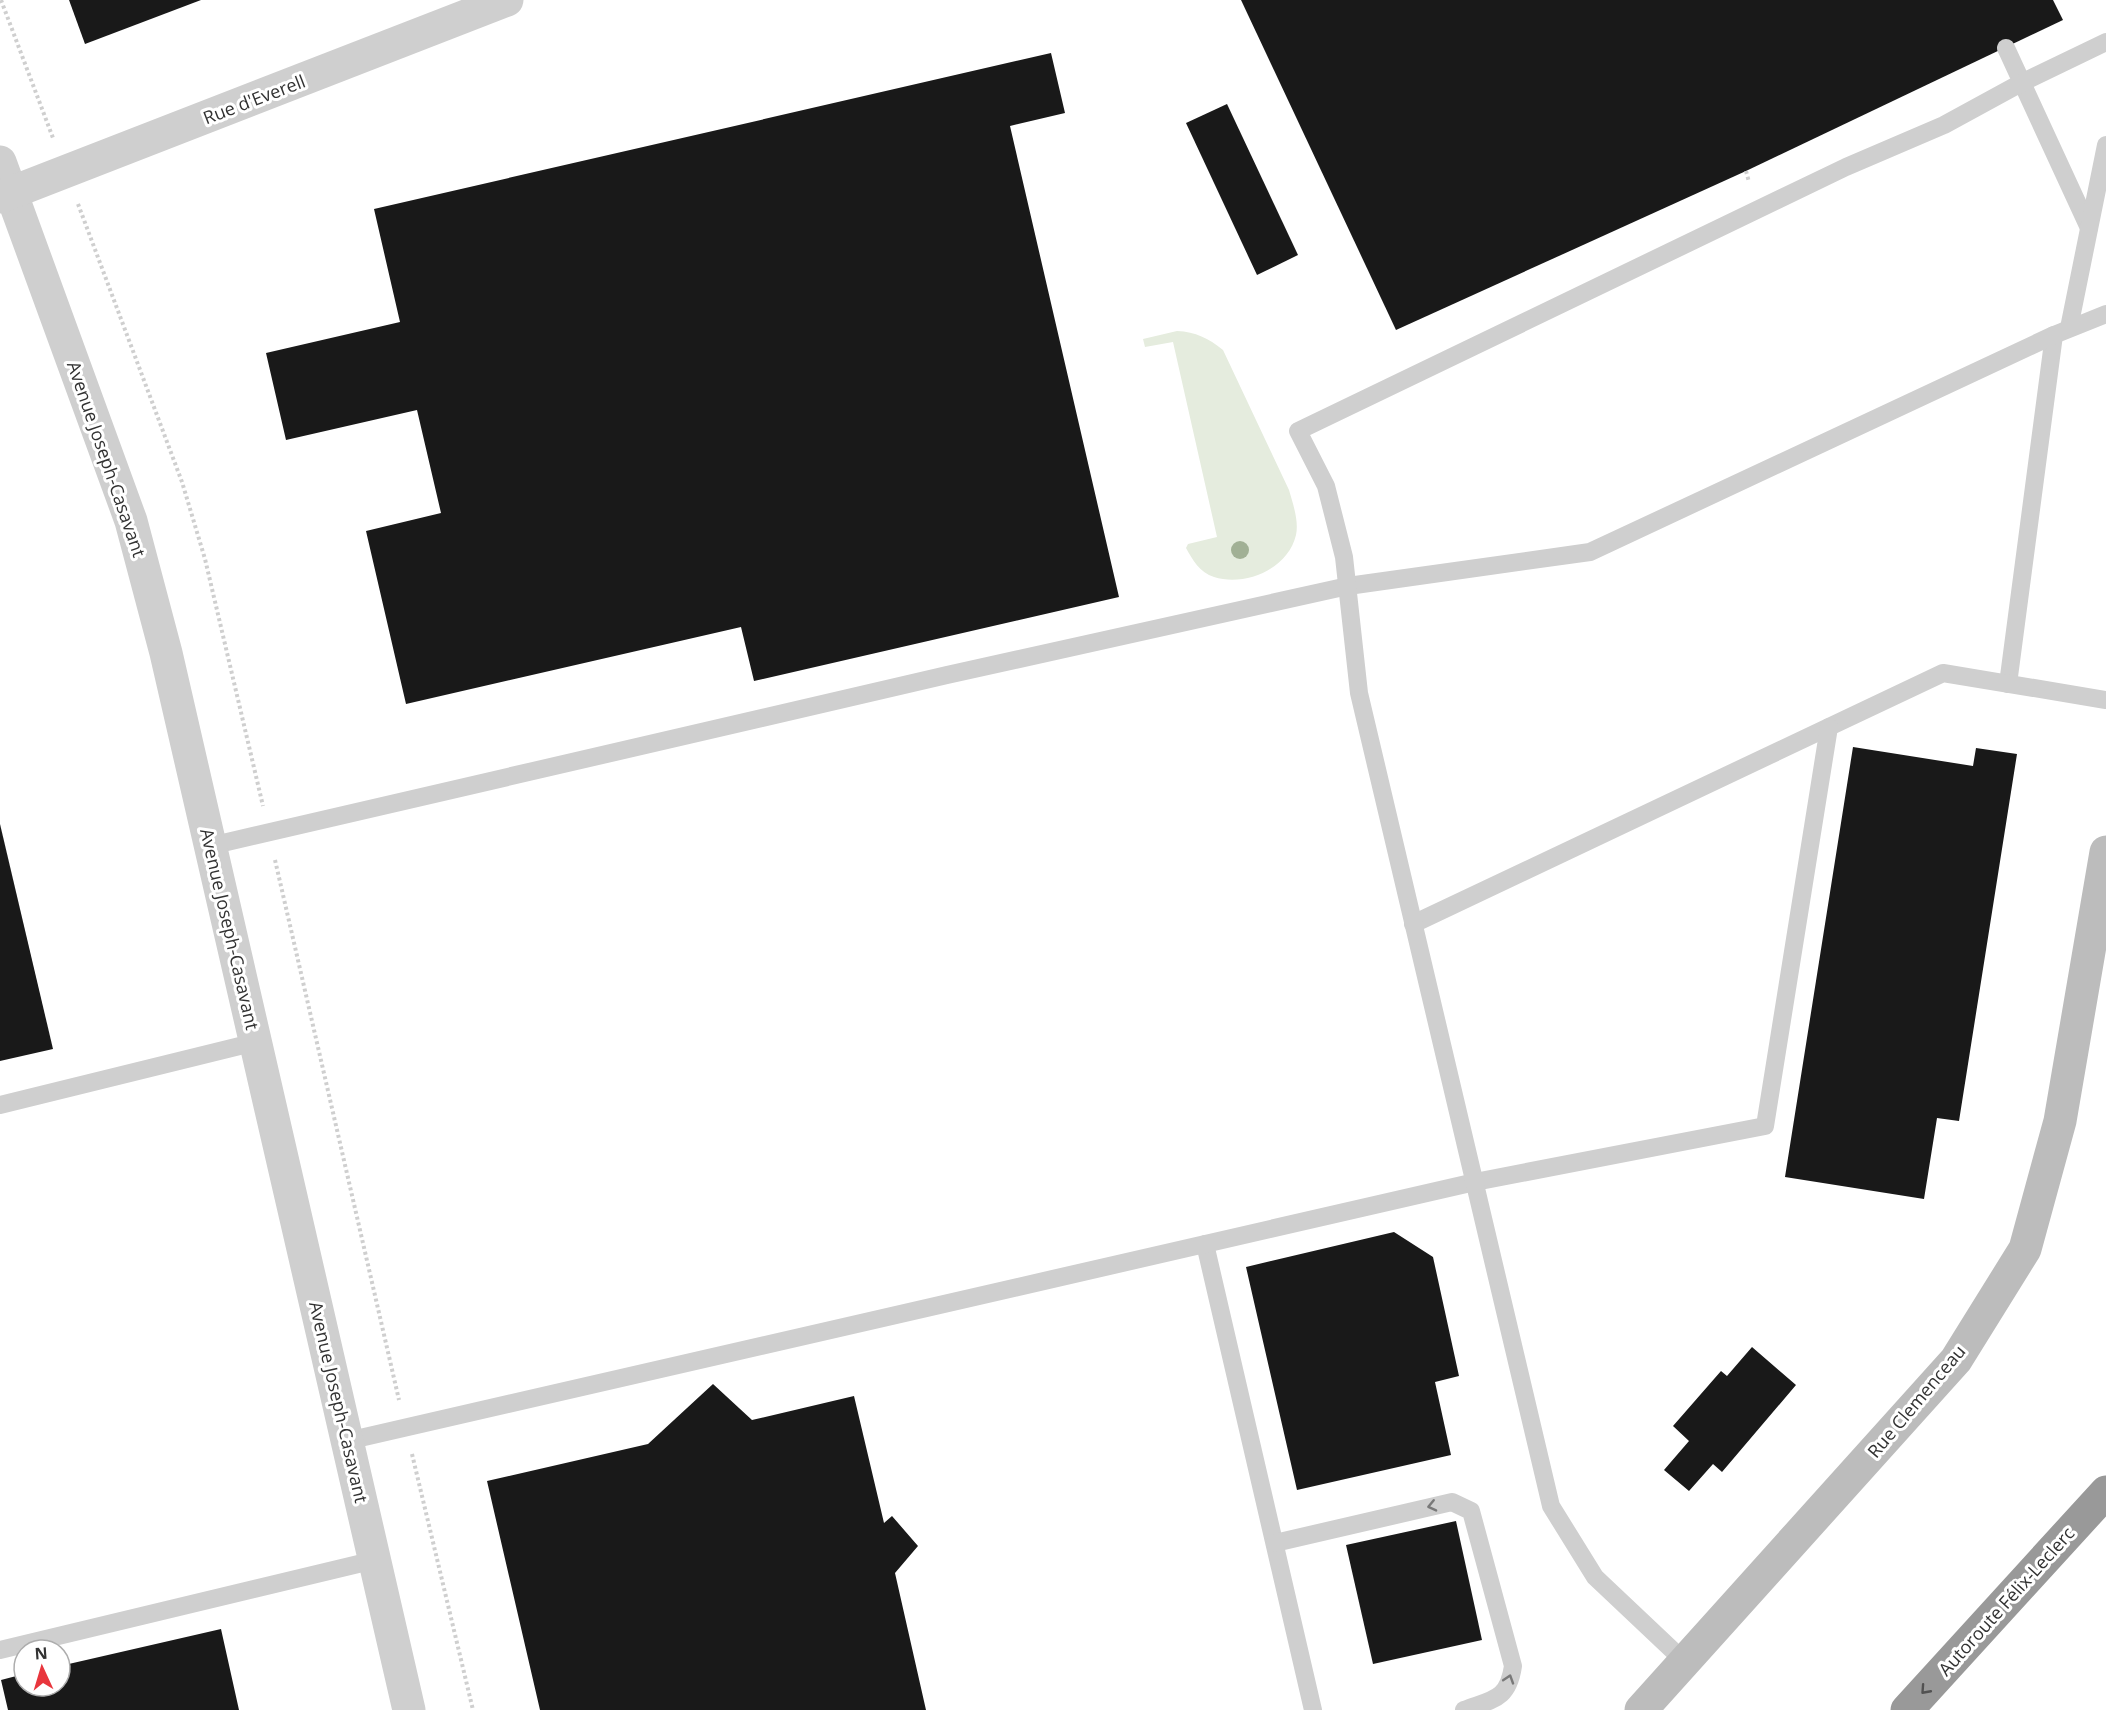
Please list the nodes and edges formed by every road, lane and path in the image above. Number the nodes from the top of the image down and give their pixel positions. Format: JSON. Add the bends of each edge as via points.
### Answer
{"nodes":[{"id":1,"x":507,"y":0,"type":"edge"},
{"id":2,"x":2106,"y":42,"type":"edge"},
{"id":3,"x":2006,"y":48,"type":"dead end"},
{"id":4,"x":2021,"y":83,"type":"junction"},
{"id":5,"x":2106,"y":145,"type":"edge"},
{"id":6,"x":0,"y":162,"type":"edge"},
{"id":7,"x":6,"y":195,"type":"edge"},
{"id":8,"x":2089,"y":228,"type":"junction"},
{"id":9,"x":2106,"y":314,"type":"edge"},
{"id":10,"x":2062,"y":332,"type":"junction"},
{"id":11,"x":1348,"y":586,"type":"junction"},
{"id":12,"x":2008,"y":684,"type":"junction"},
{"id":13,"x":2106,"y":700,"type":"edge"},
{"id":14,"x":1829,"y":727,"type":"junction"},
{"id":15,"x":210,"y":846,"type":"junction"},
{"id":16,"x":2106,"y":852,"type":"edge"},
{"id":17,"x":1413,"y":924,"type":"junction"},
{"id":18,"x":256,"y":1042,"type":"junction"},
{"id":19,"x":0,"y":1105,"type":"edge"},
{"id":20,"x":1475,"y":1182,"type":"junction"},
{"id":21,"x":1205,"y":1244,"type":"junction"},
{"id":22,"x":347,"y":1441,"type":"junction"},
{"id":23,"x":2106,"y":1492,"type":"edge"},
{"id":24,"x":1275,"y":1543,"type":"junction"},
{"id":25,"x":375,"y":1560,"type":"junction"},
{"id":26,"x":0,"y":1650,"type":"edge"},
{"id":27,"x":1684,"y":1662,"type":"junction"},
{"id":28,"x":409,"y":1710,"type":"edge"},
{"id":29,"x":1313,"y":1710,"type":"edge"},
{"id":30,"x":1464,"y":1710,"type":"edge"},
{"id":31,"x":1641,"y":1710,"type":"edge"},
{"id":32,"x":1907,"y":1710,"type":"edge"}],
"edges":[{"from":1,"to":7,"type":"street","name":"Rue d'Everell"},
{"from":2,"to":4,"type":"lane"},
{"from":3,"to":4,"type":"lane"},
{"from":4,"to":8,"type":"lane"},
{"from":4,"to":11,"type":"lane","via":[[1944,125],[1846,167],[1299,431],[1326,486]]},
{"from":5,"to":8,"type":"lane"},
{"from":6,"to":7,"type":"street","name":"Avenue Joseph-Casavant"},
{"from":7,"to":15,"type":"street","name":"Avenue Joseph-Casavant","via":[[132,521]]},
{"from":8,"to":10,"type":"lane"},
{"from":9,"to":10,"type":"lane"},
{"from":10,"to":11,"type":"lane","via":[[1590,552]]},
{"from":10,"to":12,"type":"lane"},
{"from":11,"to":15,"type":"lane"},
{"from":11,"to":17,"type":"lane","via":[[1359,693]]},
{"from":12,"to":13,"type":"lane"},
{"from":12,"to":14,"type":"lane","via":[[1943,673]]},
{"from":14,"to":17,"type":"lane"},
{"from":14,"to":20,"type":"lane","via":[[1765,1126]]},
{"from":15,"to":18,"type":"street","name":"Avenue Joseph-Casavant"},
{"from":16,"to":27,"type":"street","name":"Rue Clemenceau","via":[[2060,1121],[2025,1249],[1956,1360]]},
{"from":17,"to":20,"type":"lane"},
{"from":18,"to":19,"type":"lane"},
{"from":18,"to":22,"type":"street","name":"Avenue Joseph-Casavant"},
{"from":20,"to":21,"type":"lane"},
{"from":20,"to":27,"type":"lane","via":[[1551,1506],[1595,1577]]},
{"from":21,"to":22,"type":"lane"},
{"from":21,"to":24,"type":"lane"},
{"from":22,"to":25,"type":"street","name":"Avenue Joseph-Casavant"},
{"from":23,"to":32,"type":"highway","name":"Autoroute Félix-Leclerc","one_way":true},
{"from":24,"to":29,"type":"lane"},
{"from":30,"to":24,"type":"lane","one_way":true,"via":[[1500,1696],[1510,1683],[1513,1666],[1471,1511],[1452,1502]]},
{"from":25,"to":26,"type":"lane"},
{"from":25,"to":28,"type":"street","name":"Avenue Joseph-Casavant"},
{"from":27,"to":31,"type":"street","name":"Rue Clemenceau"}]}
